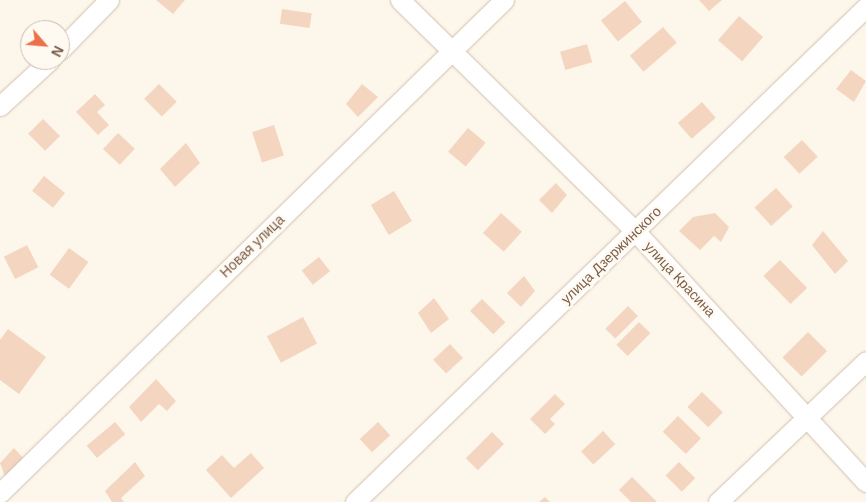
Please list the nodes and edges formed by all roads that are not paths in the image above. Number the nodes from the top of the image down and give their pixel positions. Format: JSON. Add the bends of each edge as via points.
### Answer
{"nodes":[{"id":1,"x":109,"y":0,"type":"edge"},
{"id":2,"x":400,"y":0,"type":"edge"},
{"id":3,"x":504,"y":0,"type":"edge"},
{"id":4,"x":866,"y":7,"type":"edge"},
{"id":5,"x":70,"y":40,"type":"edge"},
{"id":6,"x":453,"y":48,"type":"junction"},
{"id":7,"x":39,"y":70,"type":"edge"},
{"id":8,"x":0,"y":106,"type":"edge"},
{"id":9,"x":635,"y":232,"type":"junction"},
{"id":10,"x":866,"y":361,"type":"edge"},
{"id":11,"x":808,"y":416,"type":"junction"},
{"id":12,"x":866,"y":482,"type":"edge"},
{"id":13,"x":0,"y":492,"type":"edge"},
{"id":14,"x":355,"y":502,"type":"edge"},
{"id":15,"x":718,"y":502,"type":"edge"}],
"edges":[{"from":1,"to":5,"type":"street"},
{"from":2,"to":6,"type":"street","name":"улица Красина"},
{"from":3,"to":6,"type":"street","name":"Новая улица"},
{"from":4,"to":9,"type":"street","name":"улица Дзержинского"},
{"from":6,"to":9,"type":"street","name":"улица Красина"},
{"from":6,"to":13,"type":"street","name":"Новая улица"},
{"from":7,"to":8,"type":"street"},
{"from":9,"to":11,"type":"street","name":"улица Красина"},
{"from":9,"to":14,"type":"street","name":"улица Дзержинского"},
{"from":10,"to":11,"type":"street"},
{"from":11,"to":12,"type":"street","name":"улица Красина"},
{"from":11,"to":15,"type":"street"}]}
